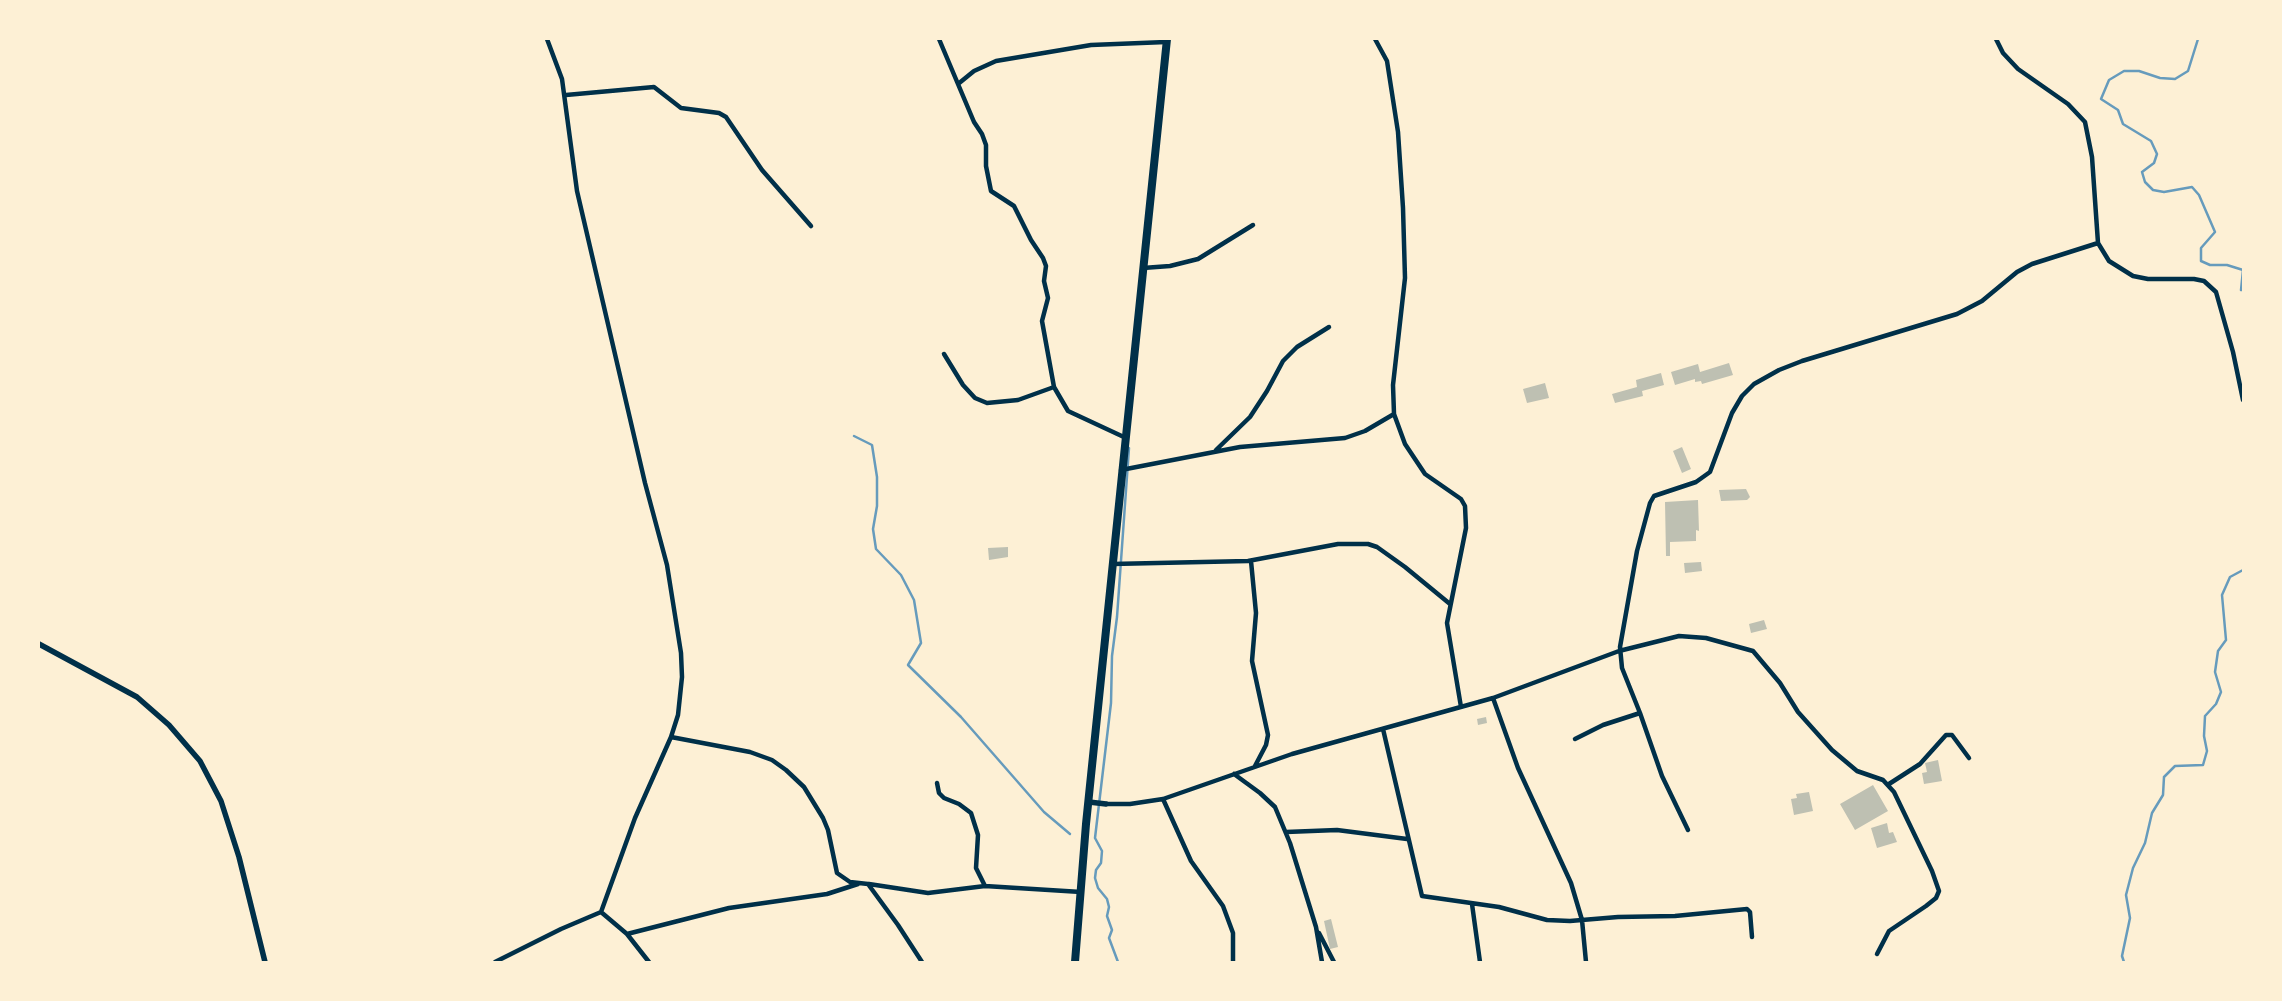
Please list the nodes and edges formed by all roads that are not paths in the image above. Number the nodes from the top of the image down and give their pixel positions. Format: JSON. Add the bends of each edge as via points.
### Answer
{"nodes":[{"id":1,"x":547,"y":39,"type":"edge"},
{"id":2,"x":939,"y":39,"type":"edge"},
{"id":3,"x":1375,"y":39,"type":"edge"},
{"id":4,"x":1996,"y":39,"type":"edge"},
{"id":5,"x":1166,"y":40,"type":"edge"},
{"id":6,"x":958,"y":84,"type":"junction"},
{"id":7,"x":566,"y":95,"type":"junction"},
{"id":8,"x":1252,"y":225,"type":"dead end"},
{"id":9,"x":811,"y":226,"type":"dead end"},
{"id":10,"x":2098,"y":243,"type":"junction"},
{"id":11,"x":1142,"y":268,"type":"junction"},
{"id":12,"x":1329,"y":327,"type":"dead end"},
{"id":13,"x":944,"y":354,"type":"dead end"},
{"id":14,"x":1054,"y":387,"type":"junction"},
{"id":15,"x":2243,"y":400,"type":"edge"},
{"id":16,"x":1394,"y":414,"type":"junction"},
{"id":17,"x":1126,"y":438,"type":"junction"},
{"id":18,"x":1216,"y":451,"type":"junction"},
{"id":19,"x":1122,"y":470,"type":"junction"},
{"id":20,"x":1251,"y":560,"type":"junction"},
{"id":21,"x":1112,"y":564,"type":"junction"},
{"id":22,"x":1450,"y":604,"type":"junction"},
{"id":23,"x":39,"y":644,"type":"edge"},
{"id":24,"x":1619,"y":651,"type":"junction"},
{"id":25,"x":1493,"y":698,"type":"junction"},
{"id":26,"x":1460,"y":707,"type":"junction"},
{"id":27,"x":1640,"y":712,"type":"junction"},
{"id":28,"x":1383,"y":729,"type":"junction"},
{"id":29,"x":671,"y":737,"type":"junction"},
{"id":30,"x":1575,"y":739,"type":"dead end"},
{"id":31,"x":1969,"y":758,"type":"dead end"},
{"id":32,"x":1253,"y":767,"type":"junction"},
{"id":33,"x":1234,"y":774,"type":"junction"},
{"id":34,"x":937,"y":783,"type":"dead end"},
{"id":35,"x":1889,"y":784,"type":"junction"},
{"id":36,"x":1163,"y":799,"type":"junction"},
{"id":37,"x":1089,"y":802,"type":"junction"},
{"id":38,"x":1106,"y":804,"type":"joint"},
{"id":39,"x":1688,"y":830,"type":"dead end"},
{"id":40,"x":1286,"y":832,"type":"junction"},
{"id":41,"x":1407,"y":839,"type":"junction"},
{"id":42,"x":862,"y":883,"type":"junction"},
{"id":43,"x":868,"y":884,"type":"junction"},
{"id":44,"x":985,"y":886,"type":"junction"},
{"id":45,"x":1081,"y":892,"type":"junction"},
{"id":46,"x":1472,"y":904,"type":"junction"},
{"id":47,"x":601,"y":912,"type":"junction"},
{"id":48,"x":1582,"y":920,"type":"junction"},
{"id":49,"x":1316,"y":927,"type":"junction"},
{"id":50,"x":627,"y":934,"type":"junction"},
{"id":51,"x":1752,"y":938,"type":"dead end"},
{"id":52,"x":1877,"y":954,"type":"dead end"},
{"id":53,"x":265,"y":962,"type":"edge"},
{"id":54,"x":495,"y":962,"type":"edge"},
{"id":55,"x":649,"y":962,"type":"edge"},
{"id":56,"x":922,"y":962,"type":"edge"},
{"id":57,"x":1075,"y":962,"type":"edge"},
{"id":58,"x":1233,"y":962,"type":"edge"},
{"id":59,"x":1322,"y":962,"type":"edge"},
{"id":60,"x":1334,"y":962,"type":"edge"},
{"id":61,"x":1480,"y":962,"type":"edge"},
{"id":62,"x":1586,"y":962,"type":"edge"}],
"edges":[{"from":1,"to":7,"type":"street"},
{"from":2,"to":6,"type":"street"},
{"from":3,"to":16,"type":"street","via":[[1387,61],[1398,132],[1403,208],[1404,278],[1393,385]]},
{"from":4,"to":10,"type":"street","via":[[2003,53],[2018,69],[2068,104],[2085,122],[2092,157]]},
{"from":5,"to":6,"type":"street","via":[[1091,45],[996,61],[974,71]]},
{"from":5,"to":11,"type":"main road"},
{"from":6,"to":14,"type":"street","via":[[986,145],[991,191],[1014,206],[1046,266],[1044,281],[1048,298],[1042,322]]},
{"from":7,"to":9,"type":"street","via":[[654,87],[681,108],[719,113],[726,117],[762,170]]},
{"from":7,"to":29,"type":"street","via":[[578,191],[667,565],[682,677],[678,715]]},
{"from":8,"to":11,"type":"street","via":[[1198,259]]},
{"from":10,"to":15,"type":"street","via":[[2109,261],[2133,276],[2148,280],[2204,281],[2216,292]]},
{"from":10,"to":24,"type":"street","via":[[2032,264],[1957,314],[1802,362],[1771,373],[1754,384],[1732,412],[1710,472],[1696,482],[1654,496],[1650,502],[1637,551]]},
{"from":11,"to":17,"type":"main road"},
{"from":12,"to":18,"type":"street","via":[[1297,347],[1283,361],[1250,417]]},
{"from":13,"to":14,"type":"street","via":[[963,385],[975,398],[987,403],[1018,400]]},
{"from":14,"to":17,"type":"street","via":[[1068,411]]},
{"from":16,"to":18,"type":"street","via":[[1365,431],[1345,438]]},
{"from":16,"to":22,"type":"street","via":[[1405,444],[1425,474],[1461,499],[1465,506],[1466,528]]},
{"from":17,"to":19,"type":"main road"},
{"from":18,"to":19,"type":"street"},
{"from":19,"to":21,"type":"main road"},
{"from":20,"to":21,"type":"street"},
{"from":20,"to":22,"type":"street","via":[[1338,544],[1373,545]]},
{"from":20,"to":32,"type":"street","via":[[1256,613],[1252,661],[1268,735],[1260,758]]},
{"from":21,"to":37,"type":"main road"},
{"from":22,"to":26,"type":"street","via":[[1447,631]]},
{"from":23,"to":53,"type":"street","via":[[137,697],[169,725],[200,761],[221,801],[236,847]]},
{"from":24,"to":25,"type":"street"},
{"from":24,"to":27,"type":"street","via":[[1622,668]]},
{"from":24,"to":35,"type":"street","via":[[1679,636],[1706,638],[1753,650],[1798,712],[1846,764]]},
{"from":25,"to":26,"type":"street"},
{"from":25,"to":48,"type":"street","via":[[1518,768],[1565,866]]},
{"from":26,"to":28,"type":"street"},
{"from":27,"to":30,"type":"street"},
{"from":27,"to":39,"type":"street","via":[[1662,776]]},
{"from":28,"to":32,"type":"street"},
{"from":28,"to":41,"type":"street"},
{"from":29,"to":42,"type":"street","via":[[750,752],[772,760],[786,770],[804,787],[823,818],[837,873],[843,879]]},
{"from":29,"to":47,"type":"street"},
{"from":31,"to":35,"type":"street","via":[[1952,735],[1946,734],[1920,764]]},
{"from":32,"to":33,"type":"street"},
{"from":33,"to":36,"type":"street"},
{"from":33,"to":40,"type":"street","via":[[1275,807]]},
{"from":34,"to":44,"type":"street","via":[[940,794],[970,813],[976,824],[976,868]]},
{"from":35,"to":52,"type":"street","via":[[1939,891],[1926,906],[1889,931]]},
{"from":36,"to":38,"type":"street"},
{"from":36,"to":58,"type":"street","via":[[1191,860],[1224,906],[1233,933]]},
{"from":37,"to":38,"type":"street"},
{"from":37,"to":45,"type":"main road"},
{"from":40,"to":41,"type":"street","via":[[1337,830]]},
{"from":40,"to":49,"type":"street"},
{"from":41,"to":46,"type":"street","via":[[1422,896]]},
{"from":42,"to":43,"type":"street"},
{"from":42,"to":50,"type":"street","via":[[827,894],[729,908]]},
{"from":43,"to":44,"type":"street","via":[[940,893]]},
{"from":43,"to":56,"type":"street"},
{"from":44,"to":45,"type":"street"},
{"from":45,"to":57,"type":"main road"},
{"from":46,"to":48,"type":"street","via":[[1499,907],[1547,920]]},
{"from":46,"to":61,"type":"street"},
{"from":47,"to":50,"type":"street"},
{"from":47,"to":54,"type":"street"},
{"from":48,"to":51,"type":"street","via":[[1747,908]]},
{"from":48,"to":62,"type":"street"},
{"from":49,"to":59,"type":"street"},
{"from":49,"to":60,"type":"street"},
{"from":50,"to":55,"type":"street"}]}
